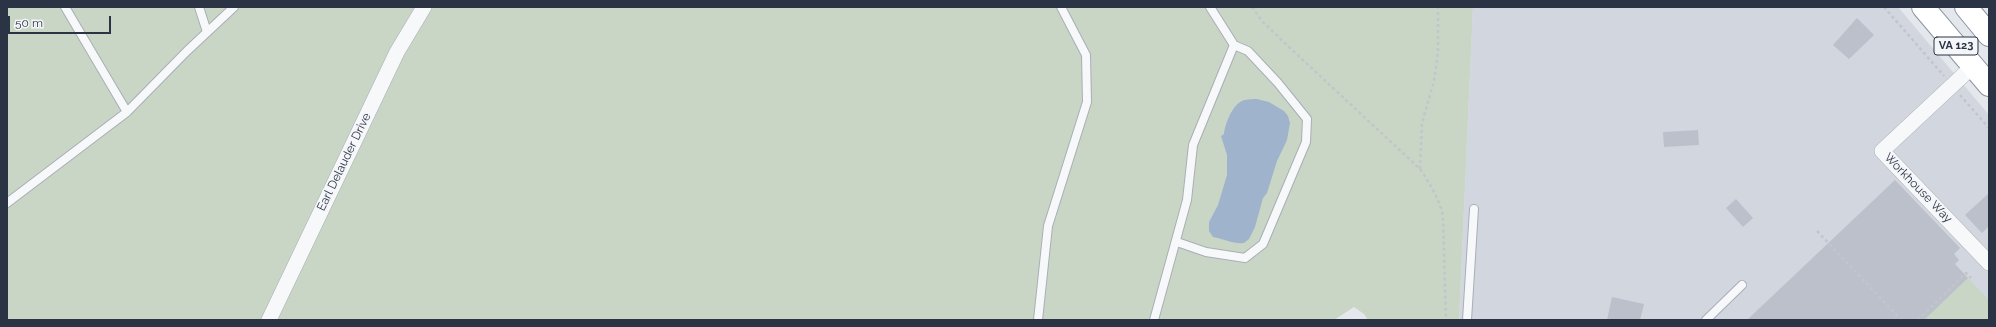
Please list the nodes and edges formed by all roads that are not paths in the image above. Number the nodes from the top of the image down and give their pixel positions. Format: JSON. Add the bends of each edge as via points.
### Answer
{"nodes":[{"id":1,"x":65,"y":7,"type":"edge"},
{"id":2,"x":199,"y":7,"type":"edge"},
{"id":3,"x":234,"y":7,"type":"edge"},
{"id":4,"x":424,"y":7,"type":"edge"},
{"id":5,"x":1061,"y":7,"type":"edge"},
{"id":6,"x":1210,"y":7,"type":"edge"},
{"id":7,"x":1923,"y":7,"type":"edge"},
{"id":8,"x":1966,"y":7,"type":"edge"},
{"id":9,"x":207,"y":32,"type":"junction"},
{"id":10,"x":1989,"y":35,"type":"edge"},
{"id":11,"x":1234,"y":45,"type":"junction"},
{"id":12,"x":1973,"y":66,"type":"junction"},
{"id":13,"x":1989,"y":85,"type":"edge"},
{"id":14,"x":127,"y":112,"type":"junction"},
{"id":15,"x":7,"y":203,"type":"edge"},
{"id":16,"x":1474,"y":209,"type":"dead end"},
{"id":17,"x":1177,"y":242,"type":"junction"},
{"id":18,"x":1989,"y":263,"type":"edge"},
{"id":19,"x":1742,"y":285,"type":"dead end"},
{"id":20,"x":269,"y":320,"type":"edge"},
{"id":21,"x":1038,"y":320,"type":"edge"},
{"id":22,"x":1154,"y":320,"type":"edge"},
{"id":23,"x":1466,"y":320,"type":"edge"},
{"id":24,"x":1706,"y":320,"type":"edge"}],
"edges":[{"from":1,"to":14,"type":"lane"},
{"from":2,"to":9,"type":"lane"},
{"from":3,"to":9,"type":"lane"},
{"from":4,"to":20,"type":"street","name":"Earl Delauder Drive","via":[[397,52]]},
{"from":5,"to":21,"type":"lane","via":[[1086,55],[1087,102],[1048,226]]},
{"from":6,"to":11,"type":"lane"},
{"from":7,"to":12,"type":"highway","number":"VA 123"},
{"from":8,"to":10,"type":"highway","number":"VA 123"},
{"from":9,"to":14,"type":"lane"},
{"from":11,"to":17,"type":"lane","via":[[1193,145],[1187,200]]},
{"from":11,"to":17,"type":"lane","via":[[1248,51],[1308,119],[1306,142],[1263,244],[1245,258],[1206,252]]},
{"from":12,"to":13,"type":"highway","number":"VA 123"},
{"from":12,"to":18,"type":"street","name":"Workhouse Way","via":[[1882,151]]},
{"from":14,"to":15,"type":"lane"},
{"from":16,"to":23,"type":"lane"},
{"from":17,"to":22,"type":"lane"},
{"from":19,"to":24,"type":"lane"}]}
